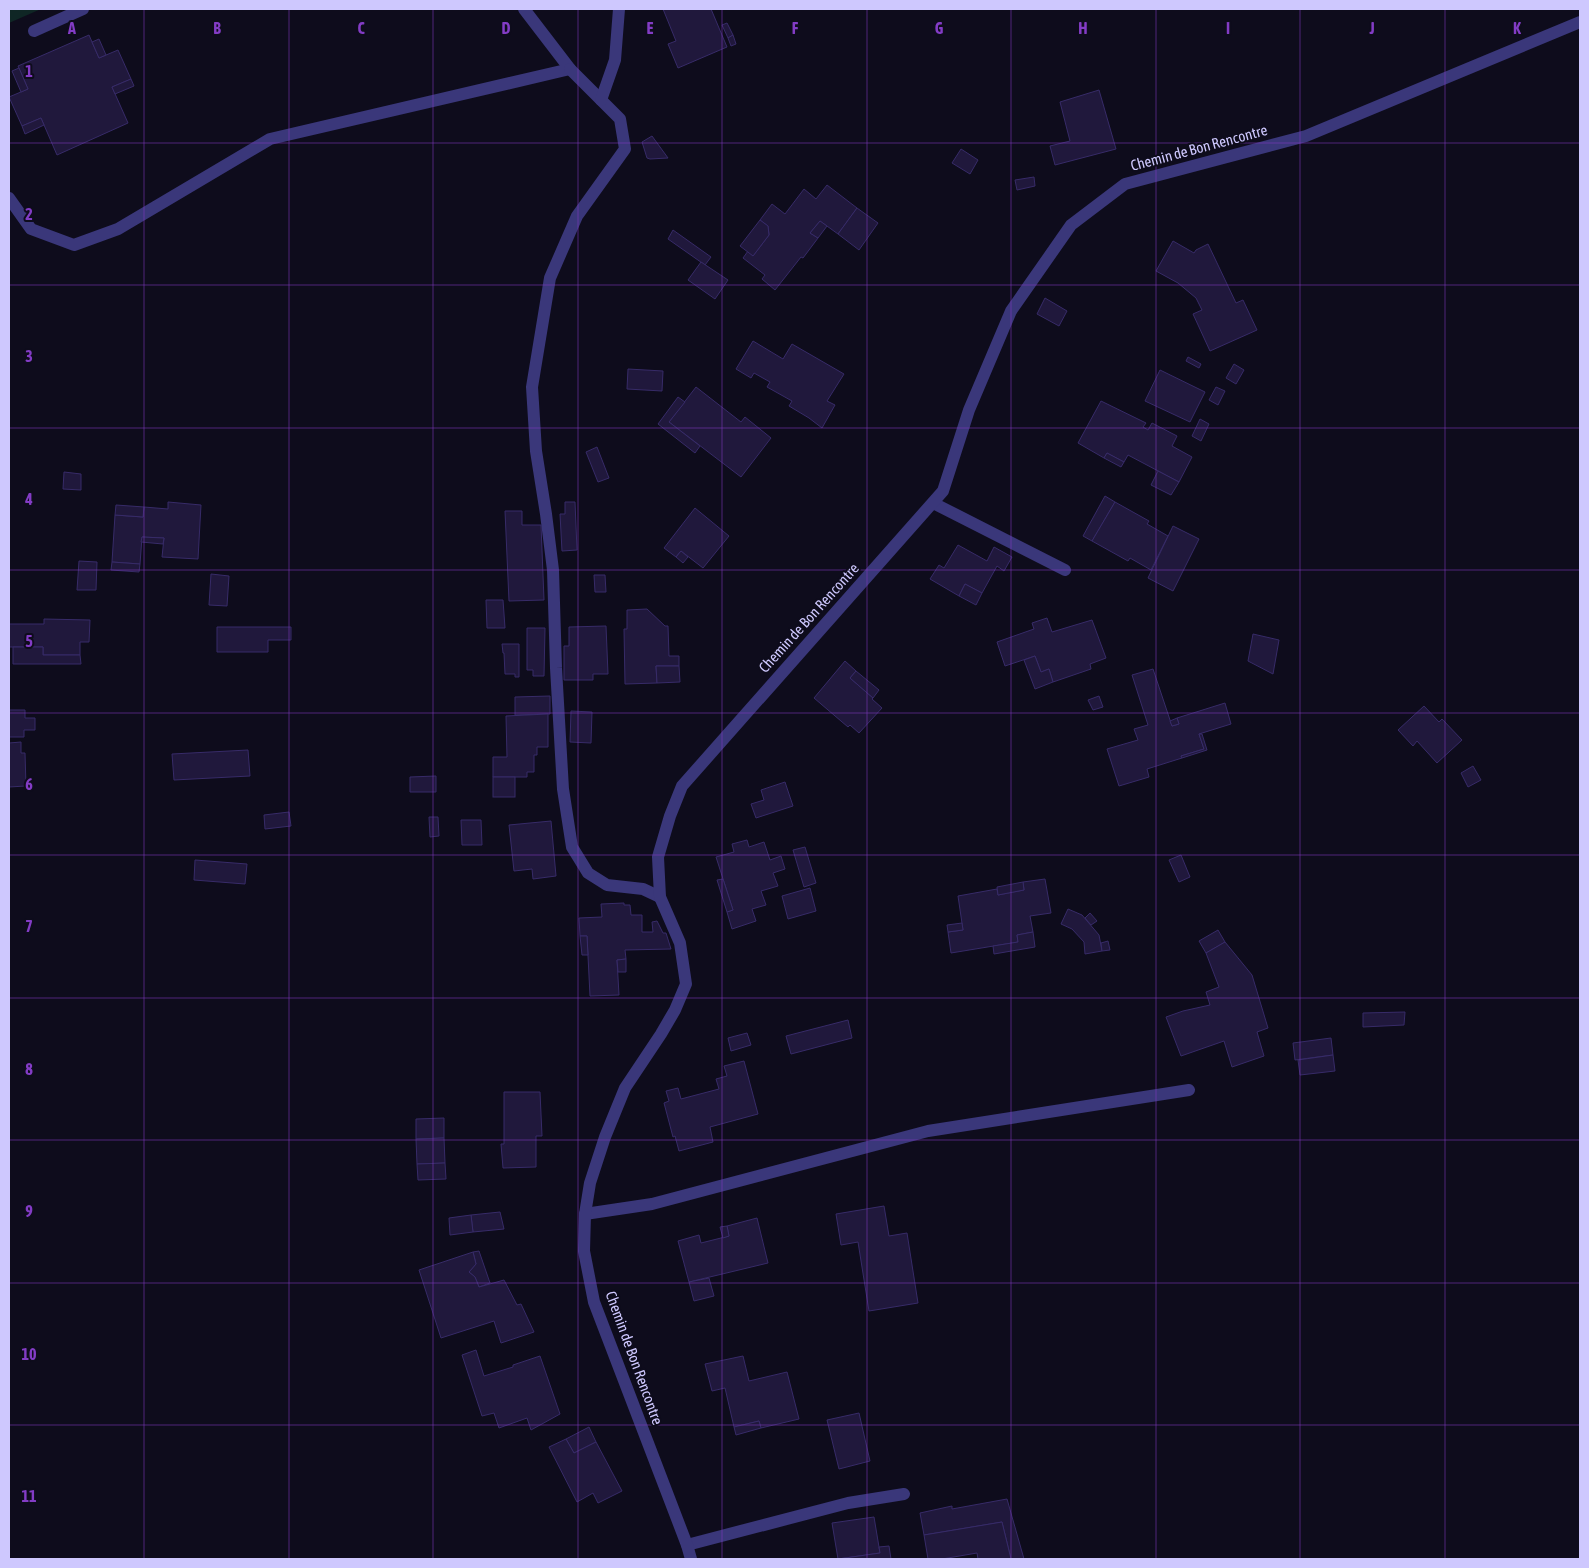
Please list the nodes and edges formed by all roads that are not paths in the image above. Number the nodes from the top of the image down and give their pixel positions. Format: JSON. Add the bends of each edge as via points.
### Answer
{"nodes":[{"id":1,"x":82,"y":9,"type":"edge"},
{"id":2,"x":524,"y":9,"type":"edge"},
{"id":3,"x":619,"y":9,"type":"edge"},
{"id":4,"x":1580,"y":22,"type":"edge"},
{"id":5,"x":34,"y":31,"type":"dead end"},
{"id":6,"x":570,"y":69,"type":"junction"},
{"id":7,"x":601,"y":100,"type":"junction"},
{"id":8,"x":9,"y":198,"type":"edge"},
{"id":9,"x":933,"y":503,"type":"junction"},
{"id":10,"x":1066,"y":570,"type":"dead end"},
{"id":11,"x":660,"y":897,"type":"junction"},
{"id":12,"x":1189,"y":1090,"type":"dead end"},
{"id":13,"x":585,"y":1214,"type":"junction"},
{"id":14,"x":904,"y":1494,"type":"dead end"},
{"id":15,"x":687,"y":1545,"type":"junction"},
{"id":16,"x":691,"y":1559,"type":"edge"}],
"edges":[{"from":1,"to":5,"type":"street"},
{"from":2,"to":6,"type":"street"},
{"from":3,"to":7,"type":"street","via":[[615,60]]},
{"from":4,"to":9,"type":"street","name":"Chemin de Bon Rencontre","via":[[1306,136],[1125,184],[1071,225],[1011,311],[969,410],[943,492]]},
{"from":6,"to":7,"type":"street"},
{"from":6,"to":8,"type":"street","via":[[270,139],[118,229],[74,245],[31,229]]},
{"from":7,"to":11,"type":"street","via":[[620,119],[625,149],[577,216],[550,278],[532,387],[536,451],[553,570],[563,789],[572,847],[588,873],[607,885],[643,889]]},
{"from":9,"to":10,"type":"street"},
{"from":9,"to":11,"type":"street","name":"Chemin de Bon Rencontre","via":[[682,786],[658,857]]},
{"from":11,"to":13,"type":"street","name":"Chemin de Bon Rencontre","via":[[680,942],[686,984],[661,1034],[625,1088],[590,1183]]},
{"from":12,"to":13,"type":"street","via":[[928,1131],[652,1204]]},
{"from":13,"to":15,"type":"street","name":"Chemin de Bon Rencontre","via":[[584,1251],[594,1302]]},
{"from":14,"to":15,"type":"street","via":[[848,1503]]},
{"from":15,"to":16,"type":"street","name":"Chemin de Bon Rencontre"}]}
